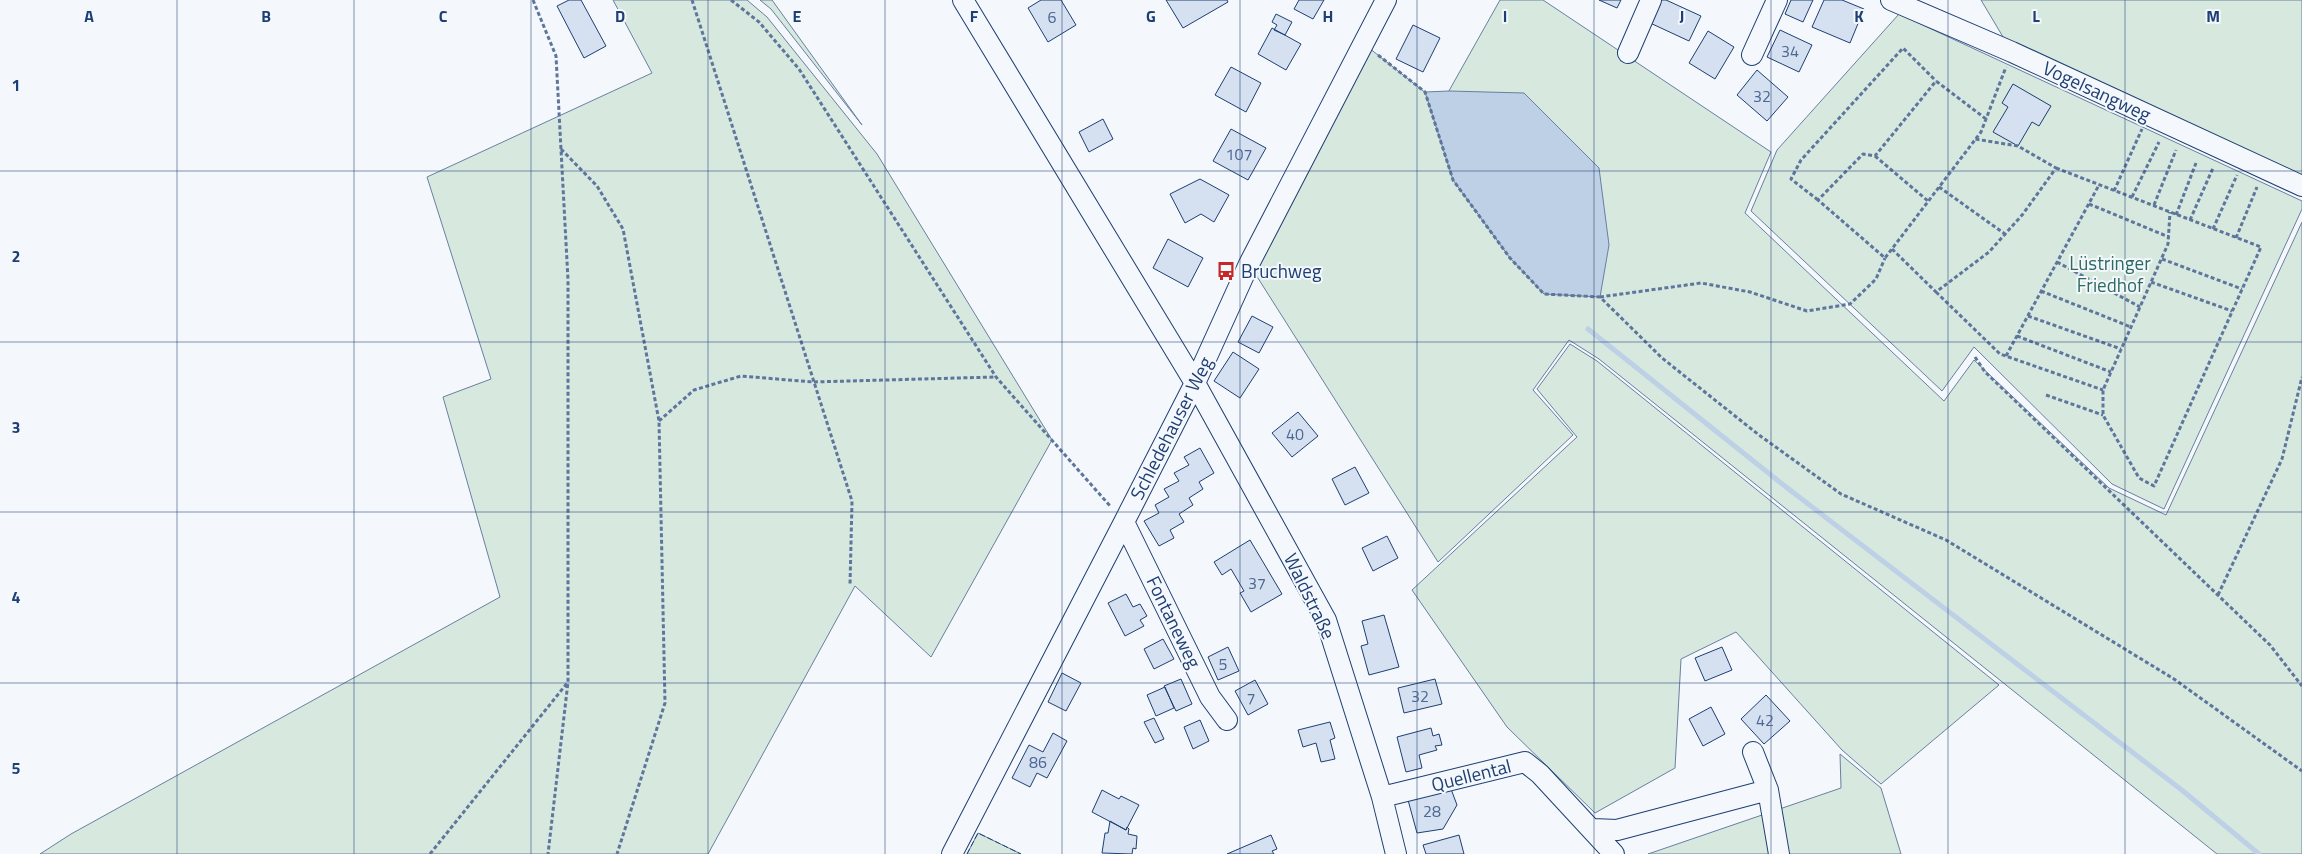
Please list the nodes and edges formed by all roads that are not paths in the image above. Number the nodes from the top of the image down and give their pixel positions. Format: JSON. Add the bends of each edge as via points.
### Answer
{"nodes":[{"id":1,"x":963,"y":0,"type":"edge"},
{"id":2,"x":1386,"y":0,"type":"edge"},
{"id":3,"x":1652,"y":0,"type":"edge"},
{"id":4,"x":1777,"y":0,"type":"edge"},
{"id":5,"x":1891,"y":0,"type":"edge"},
{"id":6,"x":1628,"y":53,"type":"dead end"},
{"id":7,"x":1752,"y":55,"type":"dead end"},
{"id":8,"x":2302,"y":186,"type":"edge"},
{"id":9,"x":1195,"y":383,"type":"junction"},
{"id":10,"x":1124,"y":522,"type":"junction"},
{"id":11,"x":1227,"y":720,"type":"dead end"},
{"id":12,"x":1753,"y":752,"type":"dead end"},
{"id":13,"x":1768,"y":790,"type":"junction"},
{"id":14,"x":1382,"y":798,"type":"junction"},
{"id":15,"x":1593,"y":830,"type":"junction"},
{"id":16,"x":952,"y":854,"type":"edge"},
{"id":17,"x":1396,"y":854,"type":"edge"},
{"id":18,"x":1614,"y":854,"type":"edge"},
{"id":19,"x":1779,"y":854,"type":"edge"}],
"edges":[{"from":1,"to":9,"type":"street"},
{"from":2,"to":9,"type":"street","name":"Schledehauser Weg","via":[[1249,264]]},
{"from":3,"to":6,"type":"street"},
{"from":4,"to":7,"type":"street"},
{"from":5,"to":8,"type":"street","name":"Vogelsangweg","via":[[2012,52]]},
{"from":9,"to":10,"type":"street","name":"Schledehauser Weg"},
{"from":9,"to":14,"type":"street","name":"Waldstraße","via":[[1326,620]]},
{"from":10,"to":11,"type":"street","name":"Fontaneweg","via":[[1210,697]]},
{"from":10,"to":16,"type":"street","name":"Schledehauser Weg"},
{"from":12,"to":13,"type":"street"},
{"from":13,"to":15,"type":"street","via":[[1617,830]]},
{"from":13,"to":19,"type":"street"},
{"from":14,"to":15,"type":"street","name":"Quellental","via":[[1525,762]]},
{"from":14,"to":17,"type":"street","name":"Waldstraße"},
{"from":15,"to":18,"type":"street","name":"Quellental"}]}
